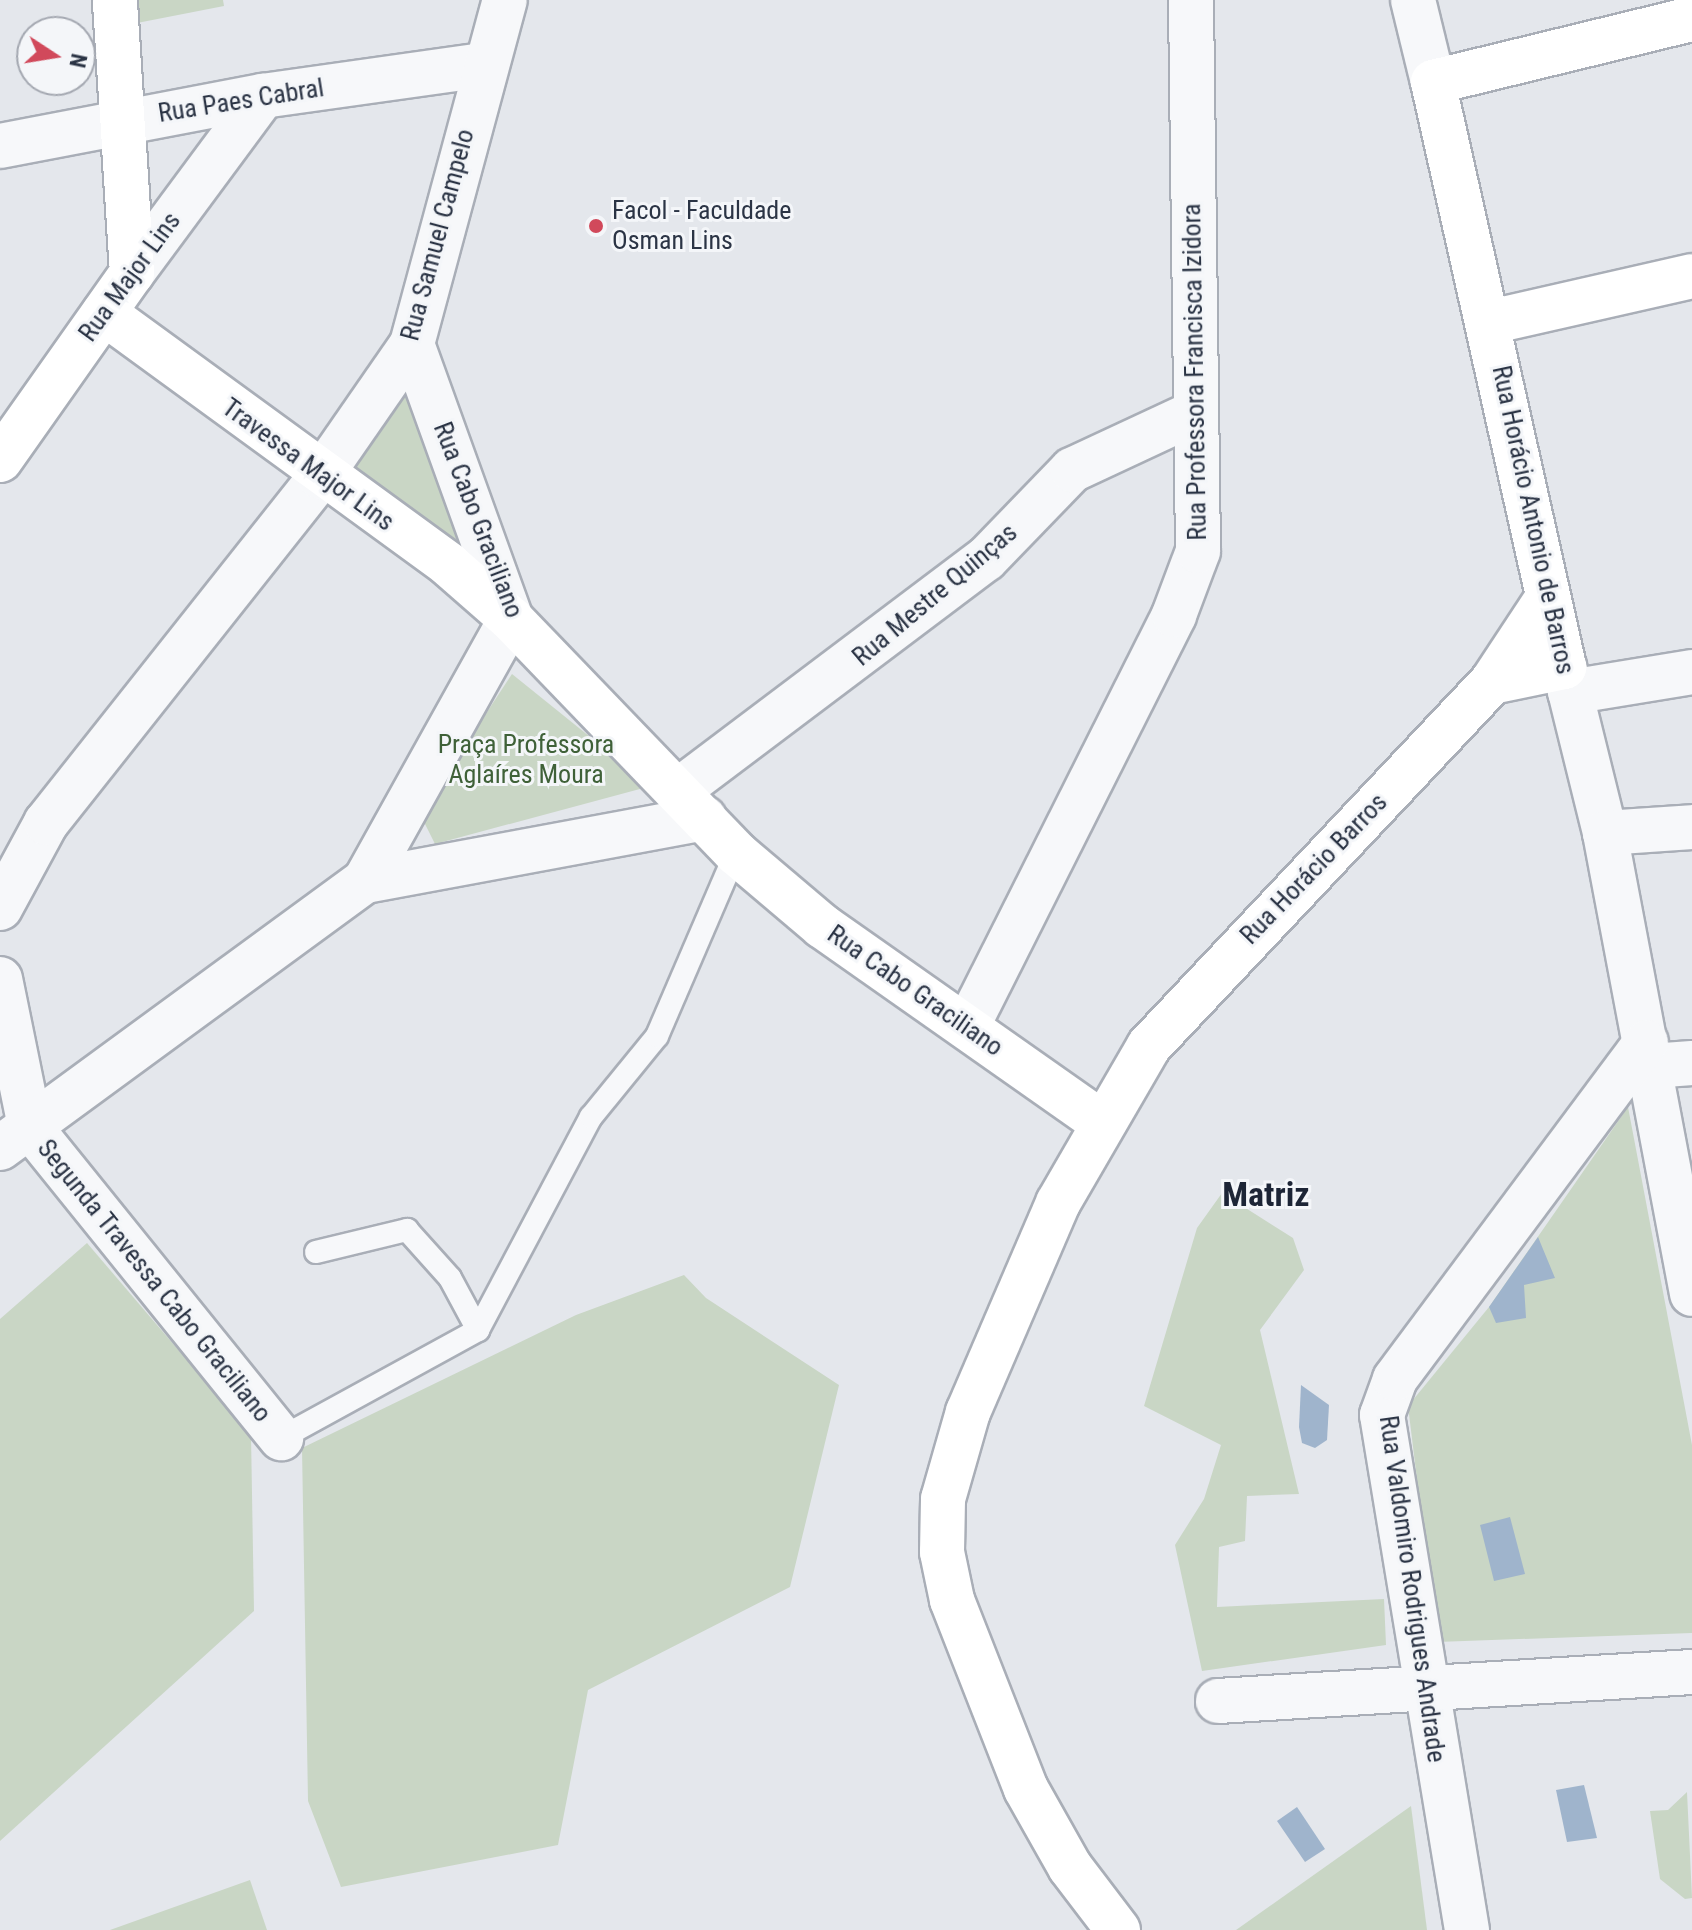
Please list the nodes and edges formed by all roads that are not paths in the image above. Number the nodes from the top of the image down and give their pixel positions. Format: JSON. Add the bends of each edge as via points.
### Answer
{"nodes":[{"id":1,"x":115,"y":0,"type":"edge"},
{"id":2,"x":505,"y":0,"type":"edge"},
{"id":3,"x":1191,"y":0,"type":"edge"},
{"id":4,"x":1413,"y":0,"type":"edge"},
{"id":5,"x":1692,"y":19,"type":"edge"},
{"id":6,"x":484,"y":65,"type":"junction"},
{"id":7,"x":1433,"y":82,"type":"junction"},
{"id":8,"x":263,"y":96,"type":"junction"},
{"id":9,"x":125,"y":120,"type":"junction"},
{"id":10,"x":0,"y":146,"type":"edge"},
{"id":11,"x":132,"y":273,"type":"junction"},
{"id":12,"x":1692,"y":276,"type":"edge"},
{"id":13,"x":104,"y":313,"type":"junction"},
{"id":14,"x":1490,"y":322,"type":"junction"},
{"id":15,"x":412,"y":344,"type":"junction"},
{"id":16,"x":1194,"y":413,"type":"junction"},
{"id":17,"x":0,"y":460,"type":"edge"},
{"id":18,"x":320,"y":477,"type":"junction"},
{"id":19,"x":1546,"y":600,"type":"junction"},
{"id":20,"x":511,"y":619,"type":"junction"},
{"id":21,"x":1692,"y":672,"type":"edge"},
{"id":22,"x":1567,"y":679,"type":"junction"},
{"id":23,"x":1492,"y":682,"type":"junction"},
{"id":24,"x":692,"y":804,"type":"junction"},
{"id":25,"x":1692,"y":827,"type":"edge"},
{"id":26,"x":1605,"y":833,"type":"junction"},
{"id":27,"x":736,"y":853,"type":"junction"},
{"id":28,"x":365,"y":881,"type":"junction"},
{"id":29,"x":0,"y":908,"type":"edge"},
{"id":30,"x":0,"y":979,"type":"edge"},
{"id":31,"x":967,"y":1027,"type":"junction"},
{"id":32,"x":1663,"y":1057,"type":"edge"},
{"id":33,"x":1099,"y":1121,"type":"junction"},
{"id":34,"x":15,"y":1138,"type":"edge"},
{"id":35,"x":316,"y":1252,"type":"dead end"},
{"id":36,"x":1692,"y":1294,"type":"edge"},
{"id":37,"x":478,"y":1330,"type":"junction"},
{"id":38,"x":281,"y":1438,"type":"joint"},
{"id":39,"x":1692,"y":1672,"type":"edge"},
{"id":40,"x":1423,"y":1689,"type":"junction"},
{"id":41,"x":1218,"y":1701,"type":"dead end"},
{"id":42,"x":1118,"y":1930,"type":"edge"},
{"id":43,"x":1467,"y":1930,"type":"edge"}],
"edges":[{"from":1,"to":9,"type":"street"},
{"from":2,"to":6,"type":"street","name":"Rua Samuel Campelo"},
{"from":3,"to":16,"type":"street","name":"Rua Professora Francisca Izidora"},
{"from":4,"to":7,"type":"street","name":"Rua Horácio Antonio de Barros"},
{"from":5,"to":7,"type":"street"},
{"from":6,"to":8,"type":"street","name":"Rua Paes Cabral"},
{"from":6,"to":15,"type":"street","name":"Rua Samuel Campelo"},
{"from":7,"to":14,"type":"street","name":"Rua Horácio Antonio de Barros"},
{"from":8,"to":9,"type":"street","name":"Rua Paes Cabral"},
{"from":8,"to":11,"type":"street","name":"Rua Major Lins"},
{"from":9,"to":10,"type":"street","name":"Rua Paes Cabral"},
{"from":9,"to":11,"type":"street"},
{"from":11,"to":13,"type":"street","name":"Rua Major Lins"},
{"from":12,"to":14,"type":"street"},
{"from":13,"to":17,"type":"street","name":"Rua Major Lins"},
{"from":13,"to":18,"type":"street","name":"Travessa Major Lins"},
{"from":14,"to":19,"type":"street","name":"Rua Horácio Antonio de Barros"},
{"from":15,"to":18,"type":"street","name":"Rua Samuel Campelo"},
{"from":15,"to":20,"type":"street","name":"Rua Cabo Graciliano"},
{"from":16,"to":24,"type":"street","name":"Rua Mestre Quinças","via":[[1072,470],[986,559]]},
{"from":16,"to":31,"type":"street","name":"Rua Professora Francisca Izidora","via":[[1193,564]]},
{"from":18,"to":20,"type":"street","name":"Travessa Major Lins","via":[[449,565]]},
{"from":18,"to":29,"type":"street","via":[[46,823]]},
{"from":19,"to":22,"type":"street","name":"Rua Horácio Antonio de Barros"},
{"from":19,"to":23,"type":"street","name":"Rua Horácio Barros"},
{"from":20,"to":24,"type":"street","name":"Rua Cabo Graciliano"},
{"from":20,"to":28,"type":"street"},
{"from":21,"to":22,"type":"street"},
{"from":22,"to":23,"type":"street"},
{"from":22,"to":26,"type":"street","name":"Rua Horácio Antonio de Barros"},
{"from":23,"to":33,"type":"street","name":"Rua Horácio Barros","via":[[1170,1020]]},
{"from":24,"to":27,"type":"street","name":"Rua Cabo Graciliano"},
{"from":24,"to":28,"type":"street"},
{"from":25,"to":26,"type":"street"},
{"from":26,"to":32,"type":"street","name":"Rua Horácio Antonio de Barros"},
{"from":27,"to":31,"type":"street","name":"Rua Cabo Graciliano","via":[[822,926]]},
{"from":27,"to":37,"type":"lane","via":[[657,1036],[591,1117]]},
{"from":28,"to":34,"type":"street"},
{"from":30,"to":34,"type":"street","name":"Segunda Travessa Cabo Graciliano"},
{"from":31,"to":33,"type":"street","name":"Rua Cabo Graciliano"},
{"from":32,"to":36,"type":"street","name":"Rua Horácio Antonio de Barros"},
{"from":32,"to":40,"type":"street","name":"Rua Valdomiro Rodrigues Andrade","via":[[1387,1396],[1385,1438]]},
{"from":33,"to":42,"type":"street","name":"Rua Horácio Barros","via":[[968,1412],[943,1499],[942,1552],[952,1600],[1026,1789],[1070,1867]]},
{"from":34,"to":38,"type":"street","name":"Segunda Travessa Cabo Graciliano"},
{"from":35,"to":37,"type":"lane","via":[[407,1230],[450,1278]]},
{"from":37,"to":38,"type":"lane","name":"Segunda Travessa Cabo Graciliano"},
{"from":39,"to":40,"type":"street"},
{"from":40,"to":41,"type":"street"},
{"from":40,"to":43,"type":"street","name":"Rua Valdomiro Rodrigues Andrade"}]}
